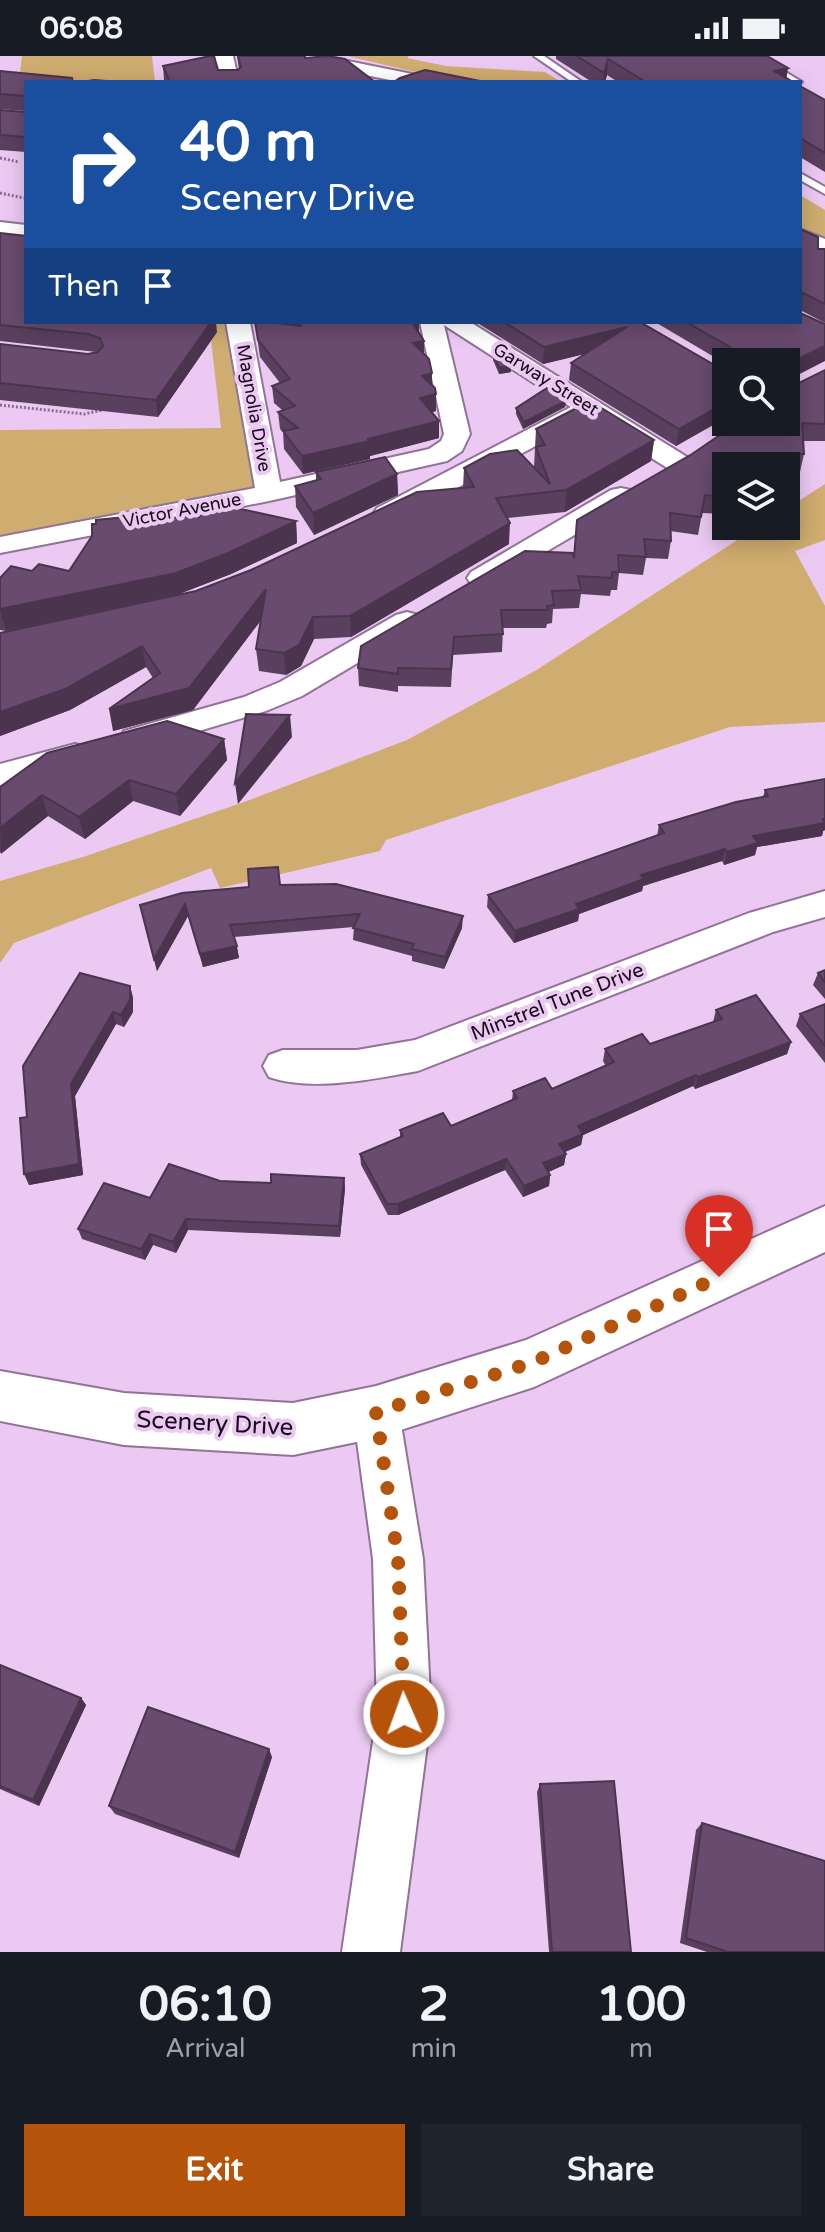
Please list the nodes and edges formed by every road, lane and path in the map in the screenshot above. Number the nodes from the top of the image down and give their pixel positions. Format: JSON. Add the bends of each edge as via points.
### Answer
{"nodes":[{"id":1,"x":224,"y":56,"type":"edge"},
{"id":2,"x":296,"y":56,"type":"edge"},
{"id":3,"x":538,"y":56,"type":"edge"},
{"id":4,"x":753,"y":56,"type":"edge"},
{"id":5,"x":374,"y":76,"type":"edge"},
{"id":6,"x":230,"y":80,"type":"edge"},
{"id":7,"x":409,"y":80,"type":"edge"},
{"id":8,"x":575,"y":80,"type":"edge"},
{"id":9,"x":795,"y":80,"type":"edge"},
{"id":10,"x":0,"y":158,"type":"edge"},
{"id":11,"x":19,"y":162,"type":"edge"},
{"id":12,"x":802,"y":177,"type":"edge"},
{"id":13,"x":825,"y":191,"type":"edge"},
{"id":14,"x":0,"y":193,"type":"edge"},
{"id":15,"x":24,"y":198,"type":"dead end"},
{"id":16,"x":0,"y":228,"type":"edge"},
{"id":17,"x":24,"y":231,"type":"edge"},
{"id":18,"x":802,"y":236,"type":"edge"},
{"id":19,"x":825,"y":247,"type":"edge"},
{"id":20,"x":238,"y":324,"type":"edge"},
{"id":21,"x":432,"y":324,"type":"edge"},
{"id":22,"x":457,"y":324,"type":"edge"},
{"id":23,"x":0,"y":405,"type":"edge"},
{"id":24,"x":113,"y":406,"type":"edge"},
{"id":25,"x":589,"y":407,"type":"junction"},
{"id":26,"x":704,"y":446,"type":"edge"},
{"id":27,"x":678,"y":463,"type":"junction"},
{"id":28,"x":269,"y":493,"type":"junction"},
{"id":29,"x":363,"y":525,"type":"edge"},
{"id":30,"x":0,"y":545,"type":"edge"},
{"id":31,"x":0,"y":775,"type":"edge"},
{"id":32,"x":825,"y":904,"type":"edge"},
{"id":33,"x":283,"y":1066,"type":"dead end"},
{"id":34,"x":825,"y":1228,"type":"edge"},
{"id":35,"x":0,"y":1396,"type":"edge"},
{"id":36,"x":376,"y":1412,"type":"junction"},
{"id":37,"x":371,"y":1952,"type":"edge"}],
"edges":[{"from":1,"to":6,"type":"street"},
{"from":2,"to":5,"type":"street"},
{"from":3,"to":8,"type":"lane"},
{"from":4,"to":9,"type":"lane"},
{"from":5,"to":7,"type":"street"},
{"from":10,"to":11,"type":"path"},
{"from":12,"to":13,"type":"lane"},
{"from":14,"to":15,"type":"path"},
{"from":16,"to":17,"type":"street"},
{"from":18,"to":19,"type":"street"},
{"from":20,"to":28,"type":"street","name":"Magnolia Drive"},
{"from":21,"to":28,"type":"street","name":"Victor Avenue","via":[[457,434],[453,445],[410,464]]},
{"from":22,"to":25,"type":"street","name":"Garway Street"},
{"from":23,"to":24,"type":"path","via":[[84,414]]},
{"from":25,"to":27,"type":"street","name":"Garway Street"},
{"from":25,"to":29,"type":"street"},
{"from":26,"to":27,"type":"street"},
{"from":27,"to":31,"type":"street","via":[[291,689],[255,704]]},
{"from":28,"to":30,"type":"street","name":"Victor Avenue"},
{"from":32,"to":33,"type":"street","name":"Minstrel Tune Drive","via":[[762,922],[418,1055],[357,1066]]},
{"from":34,"to":36,"type":"street","name":"Scenery Drive","via":[[534,1362]]},
{"from":35,"to":36,"type":"street","name":"Scenery Drive","via":[[124,1419],[293,1429]]},
{"from":36,"to":37,"type":"street","via":[[398,1559],[404,1714]]}]}
